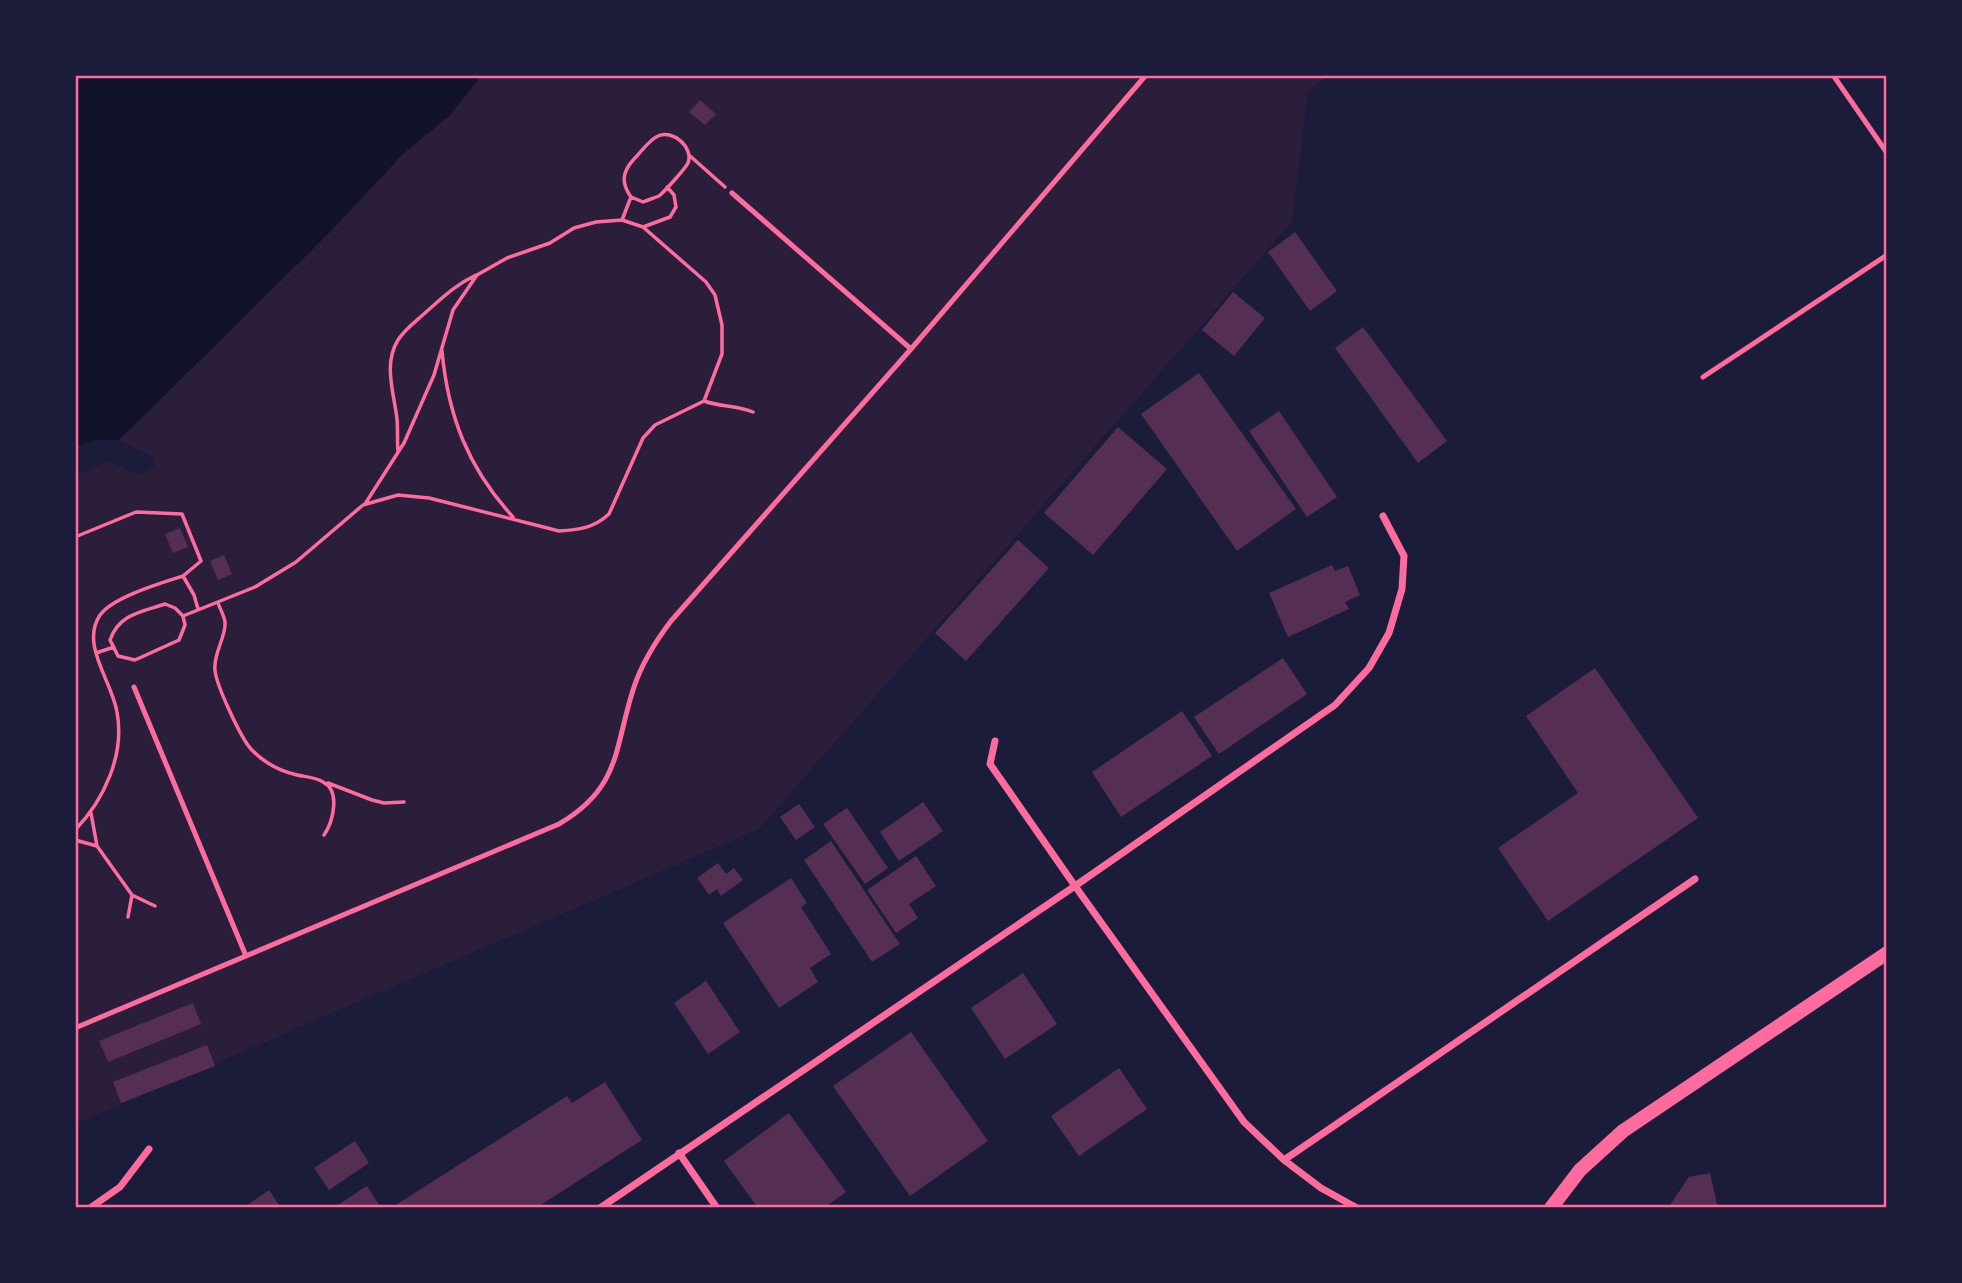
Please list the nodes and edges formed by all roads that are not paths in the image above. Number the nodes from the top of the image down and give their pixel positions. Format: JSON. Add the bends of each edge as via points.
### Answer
{"nodes":[{"id":1,"x":1146,"y":75,"type":"edge"},
{"id":2,"x":1833,"y":75,"type":"edge"},
{"id":3,"x":1887,"y":153,"type":"edge"},
{"id":4,"x":732,"y":192,"type":"road end"},
{"id":5,"x":1887,"y":256,"type":"edge"},
{"id":6,"x":911,"y":349,"type":"junction"},
{"id":7,"x":1703,"y":376,"type":"dead end"},
{"id":8,"x":1383,"y":516,"type":"dead end"},
{"id":9,"x":134,"y":687,"type":"dead end"},
{"id":10,"x":995,"y":741,"type":"dead end"},
{"id":11,"x":1695,"y":879,"type":"dead end"},
{"id":12,"x":1075,"y":886,"type":"junction"},
{"id":13,"x":1887,"y":953,"type":"edge"},
{"id":14,"x":246,"y":957,"type":"junction"},
{"id":15,"x":75,"y":1028,"type":"edge"},
{"id":16,"x":149,"y":1149,"type":"dead end"},
{"id":17,"x":679,"y":1153,"type":"junction"},
{"id":18,"x":1284,"y":1160,"type":"junction"},
{"id":19,"x":90,"y":1208,"type":"edge"},
{"id":20,"x":600,"y":1208,"type":"edge"},
{"id":21,"x":717,"y":1208,"type":"edge"},
{"id":22,"x":1357,"y":1208,"type":"edge"},
{"id":23,"x":1550,"y":1208,"type":"edge"}],
"edges":[{"from":1,"to":6,"type":"lane"},
{"from":2,"to":3,"type":"lane"},
{"from":4,"to":6,"type":"lane"},
{"from":5,"to":7,"type":"lane"},
{"from":6,"to":14,"type":"lane","via":[[660,636],[635,684],[609,775],[593,799],[559,824]]},
{"from":8,"to":12,"type":"street","via":[[1404,556],[1402,589],[1389,633],[1368,668],[1335,705]]},
{"from":9,"to":14,"type":"lane"},
{"from":10,"to":12,"type":"street","via":[[990,764]]},
{"from":11,"to":18,"type":"street"},
{"from":12,"to":17,"type":"street"},
{"from":12,"to":18,"type":"street","via":[[1244,1122]]},
{"from":13,"to":23,"type":"main road","via":[[1623,1131],[1580,1170]]},
{"from":14,"to":15,"type":"lane"},
{"from":16,"to":19,"type":"street","via":[[120,1188]]},
{"from":17,"to":20,"type":"street"},
{"from":17,"to":21,"type":"street"},
{"from":18,"to":22,"type":"street"}]}
